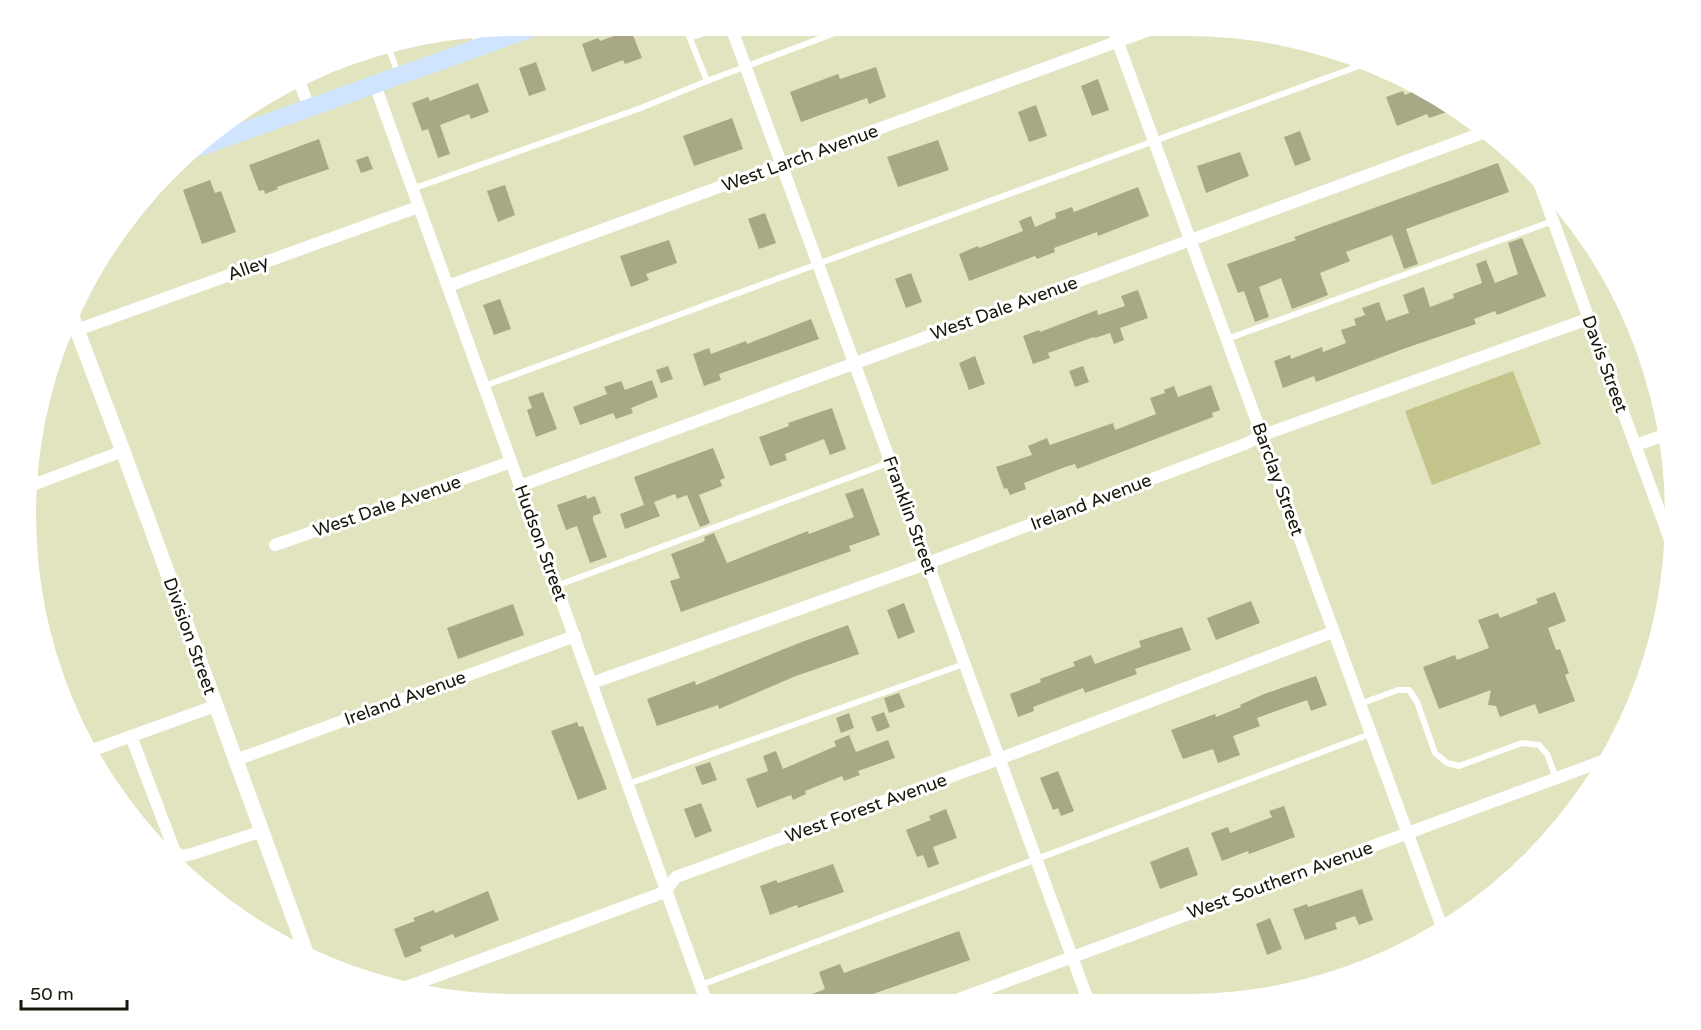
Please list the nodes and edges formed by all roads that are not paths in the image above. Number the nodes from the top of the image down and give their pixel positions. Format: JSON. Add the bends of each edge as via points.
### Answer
{"nodes":[{"id":1,"x":689,"y":36,"type":"edge"},
{"id":2,"x":734,"y":36,"type":"edge"},
{"id":3,"x":827,"y":36,"type":"edge"},
{"id":4,"x":1116,"y":36,"type":"edge"},
{"id":5,"x":1134,"y":36,"type":"edge"},
{"id":6,"x":479,"y":39,"type":"edge"},
{"id":7,"x":1118,"y":42,"type":"junction"},
{"id":8,"x":390,"y":52,"type":"edge"},
{"id":9,"x":746,"y":66,"type":"junction"},
{"id":10,"x":1356,"y":67,"type":"edge"},
{"id":11,"x":399,"y":76,"type":"junction"},
{"id":12,"x":707,"y":81,"type":"junction"},
{"id":13,"x":375,"y":85,"type":"junction"},
{"id":14,"x":301,"y":86,"type":"edge"},
{"id":15,"x":309,"y":108,"type":"junction"},
{"id":16,"x":1477,"y":134,"type":"edge"},
{"id":17,"x":1154,"y":141,"type":"junction"},
{"id":18,"x":215,"y":142,"type":"edge"},
{"id":19,"x":782,"y":165,"type":"junction"},
{"id":20,"x":411,"y":189,"type":"junction"},
{"id":21,"x":418,"y":207,"type":"junction"},
{"id":22,"x":1554,"y":209,"type":"edge"},
{"id":23,"x":1554,"y":221,"type":"junction"},
{"id":24,"x":1190,"y":241,"type":"junction"},
{"id":25,"x":819,"y":264,"type":"junction"},
{"id":26,"x":448,"y":286,"type":"junction"},
{"id":27,"x":1588,"y":318,"type":"junction"},
{"id":28,"x":76,"y":322,"type":"edge"},
{"id":29,"x":75,"y":325,"type":"edge"},
{"id":30,"x":1227,"y":339,"type":"junction"},
{"id":31,"x":855,"y":363,"type":"junction"},
{"id":32,"x":484,"y":387,"type":"junction"},
{"id":33,"x":1263,"y":435,"type":"junction"},
{"id":34,"x":1659,"y":437,"type":"edge"},
{"id":35,"x":1636,"y":446,"type":"junction"},
{"id":36,"x":123,"y":451,"type":"junction"},
{"id":37,"x":892,"y":462,"type":"junction"},
{"id":38,"x":505,"y":464,"type":"junction"},
{"id":39,"x":37,"y":483,"type":"edge"},
{"id":40,"x":520,"y":486,"type":"junction"},
{"id":41,"x":1665,"y":525,"type":"edge"},
{"id":42,"x":274,"y":545,"type":"dead end"},
{"id":43,"x":928,"y":563,"type":"junction"},
{"id":44,"x":556,"y":585,"type":"junction"},
{"id":45,"x":1333,"y":632,"type":"junction"},
{"id":46,"x":575,"y":636,"type":"junction"},
{"id":47,"x":964,"y":664,"type":"junction"},
{"id":48,"x":592,"y":683,"type":"junction"},
{"id":49,"x":1359,"y":704,"type":"junction"},
{"id":50,"x":216,"y":706,"type":"junction"},
{"id":51,"x":1370,"y":734,"type":"junction"},
{"id":52,"x":131,"y":736,"type":"junction"},
{"id":53,"x":97,"y":748,"type":"edge"},
{"id":54,"x":999,"y":759,"type":"junction"},
{"id":55,"x":236,"y":760,"type":"junction"},
{"id":56,"x":1595,"y":764,"type":"edge"},
{"id":57,"x":1556,"y":778,"type":"junction"},
{"id":58,"x":628,"y":785,"type":"junction"},
{"id":59,"x":262,"y":831,"type":"junction"},
{"id":60,"x":1407,"y":833,"type":"junction"},
{"id":61,"x":192,"y":854,"type":"junction"},
{"id":62,"x":181,"y":858,"type":"edge"},
{"id":63,"x":1036,"y":860,"type":"junction"},
{"id":64,"x":665,"y":892,"type":"junction"},
{"id":65,"x":1440,"y":921,"type":"edge"},
{"id":66,"x":303,"y":945,"type":"edge"},
{"id":67,"x":1072,"y":957,"type":"junction"},
{"id":68,"x":416,"y":984,"type":"edge"},
{"id":69,"x":700,"y":986,"type":"junction"},
{"id":70,"x":703,"y":994,"type":"edge"},
{"id":71,"x":973,"y":994,"type":"edge"},
{"id":72,"x":1086,"y":994,"type":"edge"}],
"edges":[{"from":1,"to":12,"type":"lane"},
{"from":2,"to":9,"type":"street","name":"Franklin Street"},
{"from":3,"to":9,"type":"lane"},
{"from":4,"to":7,"type":"street","name":"Barclay Street"},
{"from":5,"to":7,"type":"street","name":"West Larch Avenue"},
{"from":6,"to":11,"type":"main road"},
{"from":7,"to":17,"type":"street","name":"Barclay Street"},
{"from":7,"to":19,"type":"street","name":"West Larch Avenue"},
{"from":8,"to":11,"type":"lane"},
{"from":9,"to":12,"type":"lane"},
{"from":9,"to":19,"type":"street","name":"Franklin Street"},
{"from":10,"to":17,"type":"lane"},
{"from":11,"to":13,"type":"main road"},
{"from":12,"to":20,"type":"lane"},
{"from":13,"to":15,"type":"main road"},
{"from":13,"to":20,"type":"street","name":"Hudson Street"},
{"from":14,"to":15,"type":"street"},
{"from":15,"to":18,"type":"main road"},
{"from":16,"to":24,"type":"street","name":"West Dale Avenue"},
{"from":17,"to":24,"type":"street","name":"Barclay Street"},
{"from":17,"to":25,"type":"lane"},
{"from":19,"to":25,"type":"street","name":"Franklin Street"},
{"from":19,"to":26,"type":"street","name":"West Larch Avenue"},
{"from":20,"to":21,"type":"street","name":"Hudson Street"},
{"from":21,"to":26,"type":"street","name":"Hudson Street"},
{"from":21,"to":28,"type":"street","name":"Alley"},
{"from":22,"to":23,"type":"street","name":"Davis Street"},
{"from":23,"to":27,"type":"street","name":"Davis Street"},
{"from":23,"to":30,"type":"lane"},
{"from":24,"to":30,"type":"street","name":"Barclay Street"},
{"from":24,"to":31,"type":"street","name":"West Dale Avenue"},
{"from":25,"to":31,"type":"street","name":"Franklin Street"},
{"from":25,"to":32,"type":"lane"},
{"from":26,"to":32,"type":"street","name":"Hudson Street"},
{"from":27,"to":33,"type":"street","name":"Ireland Avenue"},
{"from":27,"to":35,"type":"street","name":"Davis Street"},
{"from":29,"to":36,"type":"street","name":"Division Street"},
{"from":30,"to":33,"type":"street","name":"Barclay Street"},
{"from":31,"to":37,"type":"street","name":"Franklin Street"},
{"from":31,"to":40,"type":"street","name":"West Dale Avenue"},
{"from":32,"to":38,"type":"street","name":"Hudson Street"},
{"from":33,"to":43,"type":"street","name":"Ireland Avenue"},
{"from":33,"to":45,"type":"street","name":"Barclay Street"},
{"from":34,"to":35,"type":"street"},
{"from":35,"to":41,"type":"street","name":"Davis Street"},
{"from":36,"to":39,"type":"street"},
{"from":36,"to":50,"type":"street","name":"Division Street"},
{"from":37,"to":43,"type":"street","name":"Franklin Street"},
{"from":37,"to":44,"type":"lane"},
{"from":38,"to":40,"type":"street","name":"Hudson Street"},
{"from":38,"to":42,"type":"street","name":"West Dale Avenue"},
{"from":40,"to":44,"type":"street","name":"Hudson Street"},
{"from":43,"to":47,"type":"street","name":"Franklin Street"},
{"from":43,"to":48,"type":"street","name":"Ireland Avenue"},
{"from":44,"to":46,"type":"street","name":"Hudson Street"},
{"from":45,"to":49,"type":"street","name":"Barclay Street"},
{"from":45,"to":54,"type":"street","name":"West Forest Avenue"},
{"from":46,"to":48,"type":"street","name":"Hudson Street"},
{"from":46,"to":55,"type":"street","name":"Ireland Avenue"},
{"from":47,"to":54,"type":"street","name":"Franklin Street"},
{"from":47,"to":58,"type":"lane"},
{"from":48,"to":58,"type":"street","name":"Hudson Street"},
{"from":49,"to":51,"type":"street","name":"Barclay Street"},
{"from":49,"to":57,"type":"lane","via":[[1409,690],[1435,753],[1447,762],[1459,766],[1522,743],[1539,745]]},
{"from":50,"to":52,"type":"street"},
{"from":50,"to":55,"type":"street","name":"Division Street"},
{"from":51,"to":60,"type":"street","name":"Barclay Street"},
{"from":51,"to":63,"type":"lane"},
{"from":52,"to":53,"type":"street"},
{"from":52,"to":61,"type":"street","via":[[175,852],[182,856]]},
{"from":54,"to":63,"type":"street","name":"Franklin Street"},
{"from":54,"to":64,"type":"street","name":"West Forest Avenue","via":[[676,877]]},
{"from":55,"to":59,"type":"street","name":"Division Street"},
{"from":56,"to":57,"type":"street","name":"West Southern Avenue"},
{"from":57,"to":60,"type":"street","name":"West Southern Avenue"},
{"from":58,"to":64,"type":"street","name":"Hudson Street"},
{"from":59,"to":61,"type":"street"},
{"from":59,"to":66,"type":"street","name":"Division Street"},
{"from":60,"to":65,"type":"street","name":"Barclay Street"},
{"from":60,"to":67,"type":"street","name":"West Southern Avenue"},
{"from":61,"to":62,"type":"lane"},
{"from":63,"to":67,"type":"street","name":"Franklin Street"},
{"from":63,"to":69,"type":"lane"},
{"from":64,"to":68,"type":"street","name":"West Forest Avenue"},
{"from":64,"to":69,"type":"street","name":"Hudson Street"},
{"from":67,"to":71,"type":"street","name":"West Southern Avenue"},
{"from":67,"to":72,"type":"street","name":"Franklin Street"},
{"from":69,"to":70,"type":"street","name":"Hudson Street"}]}
